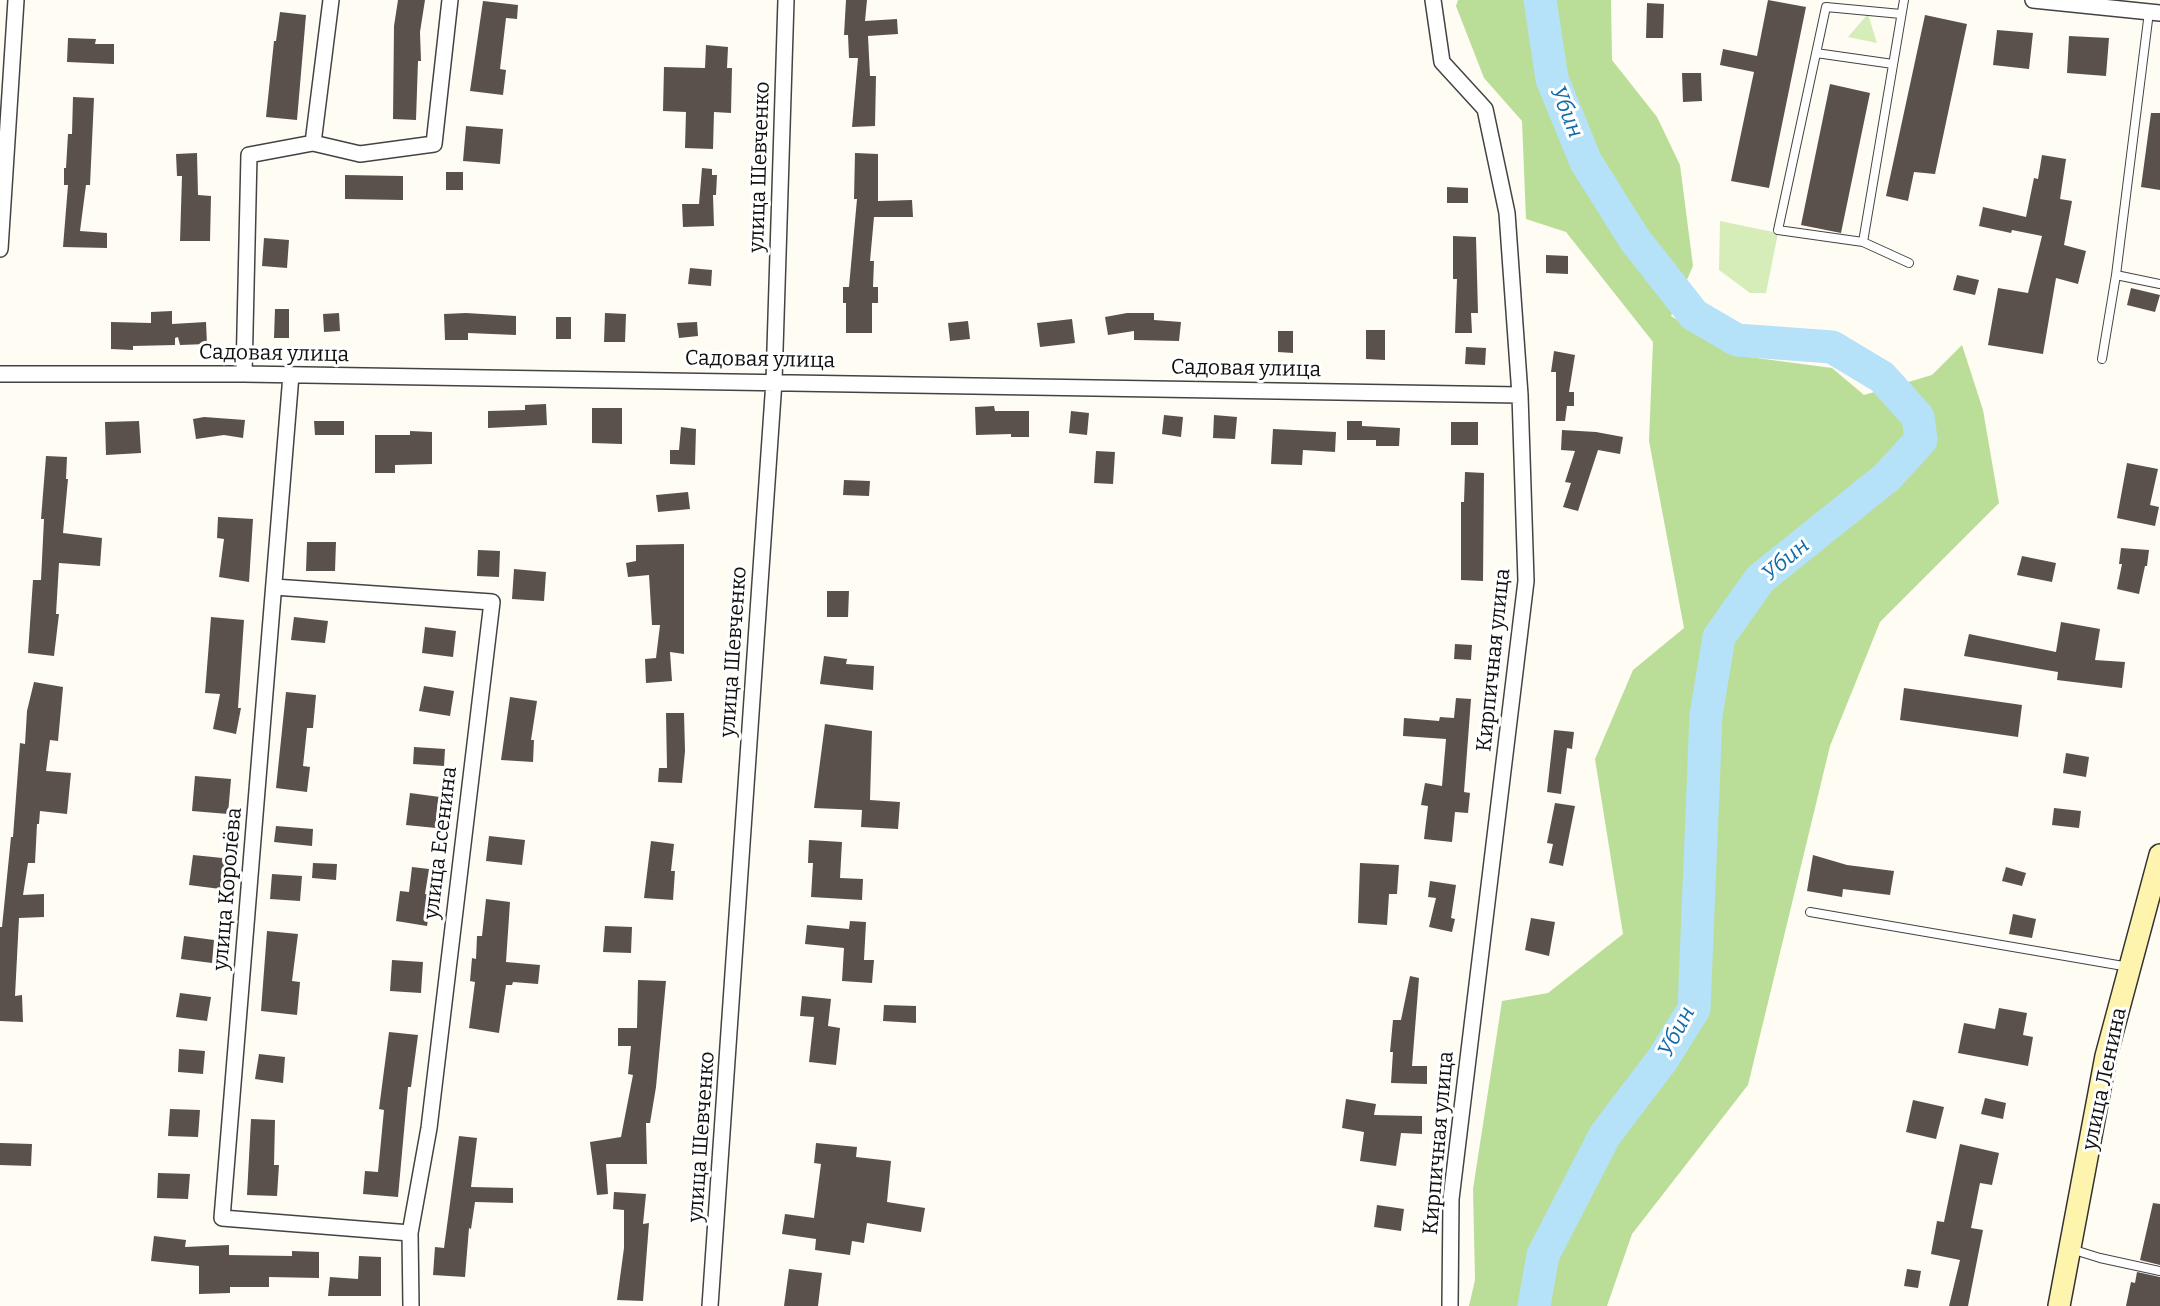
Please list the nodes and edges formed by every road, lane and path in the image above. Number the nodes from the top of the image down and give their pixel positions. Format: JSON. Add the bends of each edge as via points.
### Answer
{"nodes":[{"id":1,"x":15,"y":0,"type":"edge"},
{"id":2,"x":331,"y":0,"type":"edge"},
{"id":3,"x":450,"y":0,"type":"edge"},
{"id":4,"x":786,"y":0,"type":"edge"},
{"id":5,"x":1433,"y":0,"type":"edge"},
{"id":6,"x":1904,"y":0,"type":"edge"},
{"id":7,"x":2033,"y":0,"type":"edge"},
{"id":8,"x":2155,"y":12,"type":"edge"},
{"id":9,"x":1901,"y":14,"type":"junction"},
{"id":10,"x":1816,"y":53,"type":"junction"},
{"id":11,"x":1893,"y":64,"type":"junction"},
{"id":12,"x":313,"y":143,"type":"junction"},
{"id":13,"x":1863,"y":242,"type":"junction"},
{"id":14,"x":0,"y":249,"type":"edge"},
{"id":15,"x":1910,"y":263,"type":"dead end"},
{"id":16,"x":2116,"y":275,"type":"junction"},
{"id":17,"x":2160,"y":284,"type":"edge"},
{"id":18,"x":2102,"y":359,"type":"dead end"},
{"id":19,"x":0,"y":374,"type":"edge"},
{"id":20,"x":244,"y":374,"type":"junction"},
{"id":21,"x":291,"y":375,"type":"junction"},
{"id":22,"x":774,"y":381,"type":"junction"},
{"id":23,"x":1520,"y":395,"type":"junction"},
{"id":24,"x":274,"y":587,"type":"junction"},
{"id":25,"x":2160,"y":855,"type":"edge"},
{"id":26,"x":1810,"y":912,"type":"dead end"},
{"id":27,"x":2130,"y":967,"type":"junction"},
{"id":28,"x":410,"y":1233,"type":"junction"},
{"id":29,"x":2072,"y":1249,"type":"junction"},
{"id":30,"x":2160,"y":1270,"type":"edge"},
{"id":31,"x":411,"y":1306,"type":"edge"},
{"id":32,"x":710,"y":1306,"type":"edge"},
{"id":33,"x":1450,"y":1306,"type":"edge"},
{"id":34,"x":2059,"y":1306,"type":"edge"}],
"edges":[{"from":1,"to":14,"type":"street"},
{"from":2,"to":12,"type":"street"},
{"from":3,"to":12,"type":"street","via":[[434,144],[360,154]]},
{"from":4,"to":22,"type":"street","name":"улица Шевченко"},
{"from":5,"to":23,"type":"street","name":"Кирпичная улица","via":[[1442,62],[1485,109],[1507,213]]},
{"from":6,"to":9,"type":"lane"},
{"from":7,"to":8,"type":"street"},
{"from":8,"to":16,"type":"lane"},
{"from":9,"to":10,"type":"lane","via":[[1826,7]]},
{"from":9,"to":11,"type":"lane"},
{"from":10,"to":11,"type":"lane"},
{"from":10,"to":13,"type":"lane","via":[[1778,230]]},
{"from":11,"to":13,"type":"lane"},
{"from":12,"to":20,"type":"street","via":[[249,155]]},
{"from":13,"to":15,"type":"lane"},
{"from":16,"to":17,"type":"lane"},
{"from":16,"to":18,"type":"lane"},
{"from":19,"to":20,"type":"street","name":"Садовая улица"},
{"from":20,"to":21,"type":"street","name":"Садовая улица"},
{"from":21,"to":22,"type":"street","name":"Садовая улица"},
{"from":21,"to":24,"type":"street","name":"улица Королёва"},
{"from":22,"to":23,"type":"street","name":"Садовая улица"},
{"from":22,"to":32,"type":"street","name":"улица Шевченко"},
{"from":23,"to":33,"type":"street","name":"Кирпичная улица","via":[[1526,580],[1451,1199]]},
{"from":24,"to":28,"type":"street","name":"улица Королёва","via":[[222,1218]]},
{"from":24,"to":28,"type":"street","name":"улица Есенина","via":[[492,602],[429,1128]]},
{"from":25,"to":27,"type":"street","name":"улица Ленина"},
{"from":26,"to":27,"type":"lane"},
{"from":27,"to":29,"type":"street","name":"улица Ленина","via":[[2106,1056]]},
{"from":28,"to":31,"type":"street","name":"улица Есенина"},
{"from":29,"to":30,"type":"lane"},
{"from":29,"to":34,"type":"street","name":"улица Ленина"}]}
